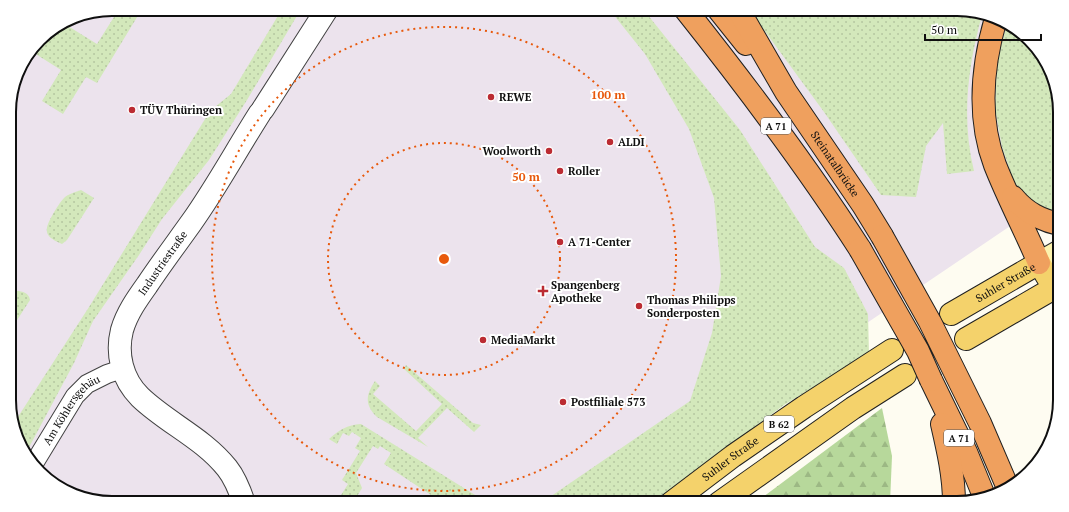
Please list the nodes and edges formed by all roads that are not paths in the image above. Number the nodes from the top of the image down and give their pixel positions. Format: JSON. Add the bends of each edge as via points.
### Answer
{"nodes":[{"id":1,"x":323,"y":16,"type":"edge"},
{"id":2,"x":690,"y":16,"type":"edge"},
{"id":3,"x":724,"y":16,"type":"edge"},
{"id":4,"x":742,"y":16,"type":"edge"},
{"id":5,"x":994,"y":23,"type":"edge"},
{"id":6,"x":786,"y":92,"type":"junction"},
{"id":7,"x":1006,"y":189,"type":"junction"},
{"id":8,"x":1053,"y":222,"type":"edge"},
{"id":9,"x":1053,"y":255,"type":"edge"},
{"id":10,"x":1039,"y":263,"type":"junction"},
{"id":11,"x":1053,"y":281,"type":"edge"},
{"id":12,"x":1053,"y":288,"type":"edge"},
{"id":13,"x":952,"y":314,"type":"dead end"},
{"id":14,"x":966,"y":339,"type":"dead end"},
{"id":15,"x":892,"y":350,"type":"dead end"},
{"id":16,"x":122,"y":369,"type":"junction"},
{"id":17,"x":905,"y":375,"type":"dead end"},
{"id":18,"x":931,"y":380,"type":"junction"},
{"id":19,"x":37,"y":459,"type":"edge"},
{"id":20,"x":1006,"y":482,"type":"edge"},
{"id":21,"x":983,"y":492,"type":"edge"},
{"id":22,"x":242,"y":496,"type":"edge"},
{"id":23,"x":680,"y":496,"type":"edge"},
{"id":24,"x":729,"y":496,"type":"edge"},
{"id":25,"x":954,"y":496,"type":"edge"}],
"edges":[{"from":1,"to":16,"type":"street","name":"Industriestraße","via":[[192,222],[131,309],[122,331]]},
{"from":2,"to":18,"type":"highway","number":"A 71","bridge":true,"via":[[778,129],[836,211],[918,351]]},
{"from":3,"to":6,"type":"highway","number":"A 71"},
{"from":4,"to":6,"type":"highway"},
{"from":5,"to":7,"type":"highway","via":[[986,57],[983,104],[990,148]]},
{"from":6,"to":20,"type":"highway","name":"Steinatalbrücke","number":"A 71","bridge":true,"via":[[882,236],[934,329]]},
{"from":7,"to":8,"type":"highway","via":[[1026,211]]},
{"from":7,"to":10,"type":"highway"},
{"from":9,"to":10,"type":"main road","name":"Suhler Straße"},
{"from":10,"to":11,"type":"main road"},
{"from":10,"to":13,"type":"main road","name":"Suhler Straße"},
{"from":12,"to":14,"type":"main road"},
{"from":15,"to":23,"type":"main road","name":"Suhler Straße","number":"B 62","via":[[791,416]]},
{"from":16,"to":19,"type":"street","name":"Am Köhlersgehäu","via":[[87,384],[75,396]]},
{"from":16,"to":22,"type":"street","name":"Industriestraße","via":[[129,384],[139,396],[209,449],[227,468]]},
{"from":17,"to":24,"type":"main road","number":"B 62"},
{"from":18,"to":21,"type":"highway","number":"A 71"},
{"from":18,"to":25,"type":"highway","via":[[948,449]]}]}
